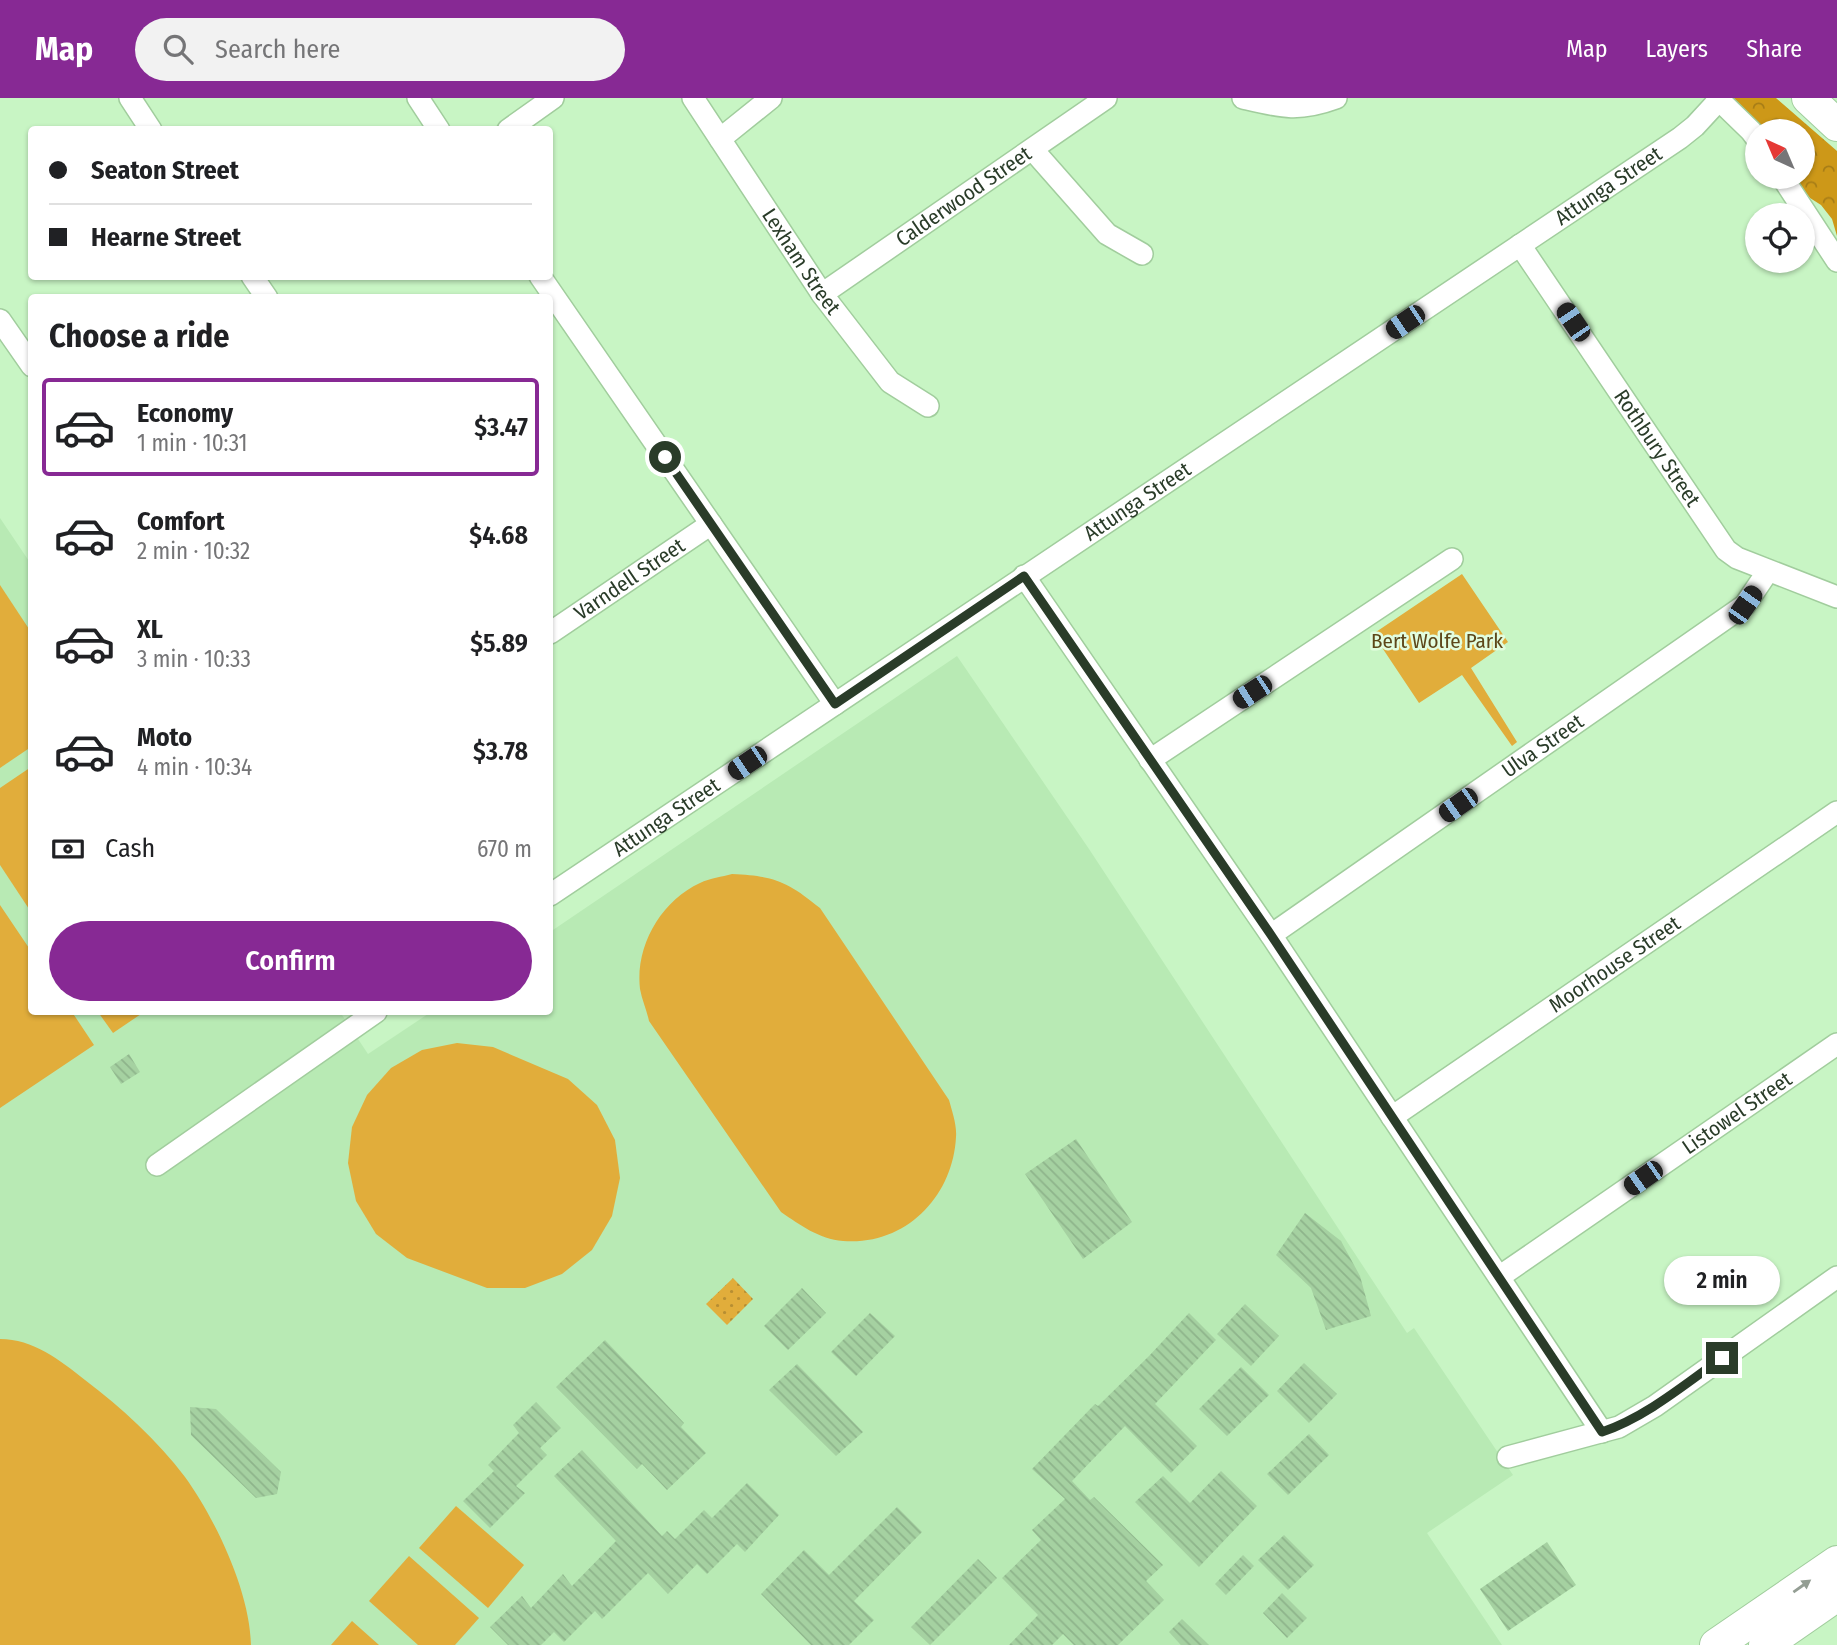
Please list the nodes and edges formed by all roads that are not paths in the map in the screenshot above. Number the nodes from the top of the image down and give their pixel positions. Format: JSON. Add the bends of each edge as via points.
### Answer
{"nodes":[{"id":1,"x":130,"y":98,"type":"edge"},
{"id":2,"x":418,"y":98,"type":"edge"},
{"id":3,"x":553,"y":98,"type":"edge"},
{"id":4,"x":693,"y":98,"type":"edge"},
{"id":5,"x":771,"y":98,"type":"edge"},
{"id":6,"x":1106,"y":98,"type":"edge"},
{"id":7,"x":1243,"y":98,"type":"edge"},
{"id":8,"x":1336,"y":98,"type":"edge"},
{"id":9,"x":1808,"y":98,"type":"edge"},
{"id":10,"x":1718,"y":99,"type":"edge"},
{"id":11,"x":1745,"y":125,"type":"edge"},
{"id":12,"x":1837,"y":125,"type":"edge"},
{"id":13,"x":149,"y":126,"type":"edge"},
{"id":14,"x":436,"y":126,"type":"edge"},
{"id":15,"x":514,"y":126,"type":"edge"},
{"id":16,"x":720,"y":139,"type":"junction"},
{"id":17,"x":1033,"y":150,"type":"junction"},
{"id":18,"x":1790,"y":189,"type":"edge"},
{"id":19,"x":1520,"y":245,"type":"junction"},
{"id":20,"x":1142,"y":254,"type":"dead end"},
{"id":21,"x":1837,"y":261,"type":"edge"},
{"id":22,"x":822,"y":294,"type":"junction"},
{"id":23,"x":553,"y":295,"type":"edge"},
{"id":24,"x":0,"y":320,"type":"edge"},
{"id":25,"x":28,"y":360,"type":"edge"},
{"id":26,"x":928,"y":406,"type":"dead end"},
{"id":27,"x":711,"y":524,"type":"junction"},
{"id":28,"x":1452,"y":559,"type":"dead end"},
{"id":29,"x":1768,"y":571,"type":"junction"},
{"id":30,"x":1024,"y":576,"type":"junction"},
{"id":31,"x":1837,"y":597,"type":"edge"},
{"id":32,"x":553,"y":631,"type":"edge"},
{"id":33,"x":835,"y":704,"type":"junction"},
{"id":34,"x":1150,"y":760,"type":"junction"},
{"id":35,"x":1837,"y":811,"type":"edge"},
{"id":36,"x":553,"y":893,"type":"edge"},
{"id":37,"x":1271,"y":935,"type":"junction"},
{"id":38,"x":372,"y":1015,"type":"edge"},
{"id":39,"x":1837,"y":1044,"type":"edge"},
{"id":40,"x":1392,"y":1117,"type":"junction"},
{"id":41,"x":157,"y":1164,"type":"dead end"},
{"id":42,"x":1500,"y":1277,"type":"junction"},
{"id":43,"x":1836,"y":1279,"type":"edge"},
{"id":44,"x":1602,"y":1432,"type":"junction"},
{"id":45,"x":1508,"y":1457,"type":"dead end"},
{"id":46,"x":1837,"y":1562,"type":"edge"},
{"id":47,"x":1837,"y":1595,"type":"edge"},
{"id":48,"x":1777,"y":1633,"type":"edge"},
{"id":49,"x":1716,"y":1645,"type":"edge"}],
"edges":[{"from":1,"to":13,"type":"street"},
{"from":2,"to":14,"type":"street"},
{"from":3,"to":15,"type":"street"},
{"from":4,"to":16,"type":"street","name":"Lexham Street"},
{"from":5,"to":16,"type":"street"},
{"from":6,"to":17,"type":"street","name":"Calderwood Street"},
{"from":7,"to":8,"type":"street","via":[[1286,108]]},
{"from":9,"to":12,"type":"highway"},
{"from":10,"to":11,"type":"street"},
{"from":10,"to":19,"type":"street","name":"Attunga Street","via":[[1695,127]]},
{"from":16,"to":22,"type":"street","name":"Lexham Street"},
{"from":17,"to":20,"type":"street","via":[[1107,234]]},
{"from":17,"to":22,"type":"street","name":"Calderwood Street"},
{"from":18,"to":21,"type":"street"},
{"from":19,"to":29,"type":"street","name":"Rothbury Street","via":[[1726,550]]},
{"from":19,"to":30,"type":"street","name":"Attunga Street"},
{"from":22,"to":26,"type":"street","name":"Lexham Street","via":[[890,382]]},
{"from":23,"to":27,"type":"street"},
{"from":24,"to":25,"type":"street"},
{"from":27,"to":32,"type":"street","name":"Varndell Street"},
{"from":27,"to":33,"type":"street"},
{"from":28,"to":34,"type":"street"},
{"from":29,"to":31,"type":"street","name":"Rothbury Street"},
{"from":29,"to":37,"type":"street","name":"Ulva Street","via":[[1745,605]]},
{"from":30,"to":33,"type":"street","name":"Attunga Street"},
{"from":30,"to":34,"type":"street"},
{"from":33,"to":36,"type":"street","name":"Attunga Street"},
{"from":34,"to":37,"type":"street"},
{"from":35,"to":40,"type":"street","name":"Moorhouse Street"},
{"from":37,"to":40,"type":"street"},
{"from":38,"to":41,"type":"street"},
{"from":39,"to":42,"type":"street","name":"Listowel Street"},
{"from":40,"to":42,"type":"street"},
{"from":42,"to":44,"type":"street"},
{"from":43,"to":44,"type":"street","via":[[1655,1406]]},
{"from":44,"to":45,"type":"street"},
{"from":48,"to":46,"type":"highway","one_way":true},
{"from":47,"to":48,"type":"highway"},
{"from":48,"to":49,"type":"highway"}]}
